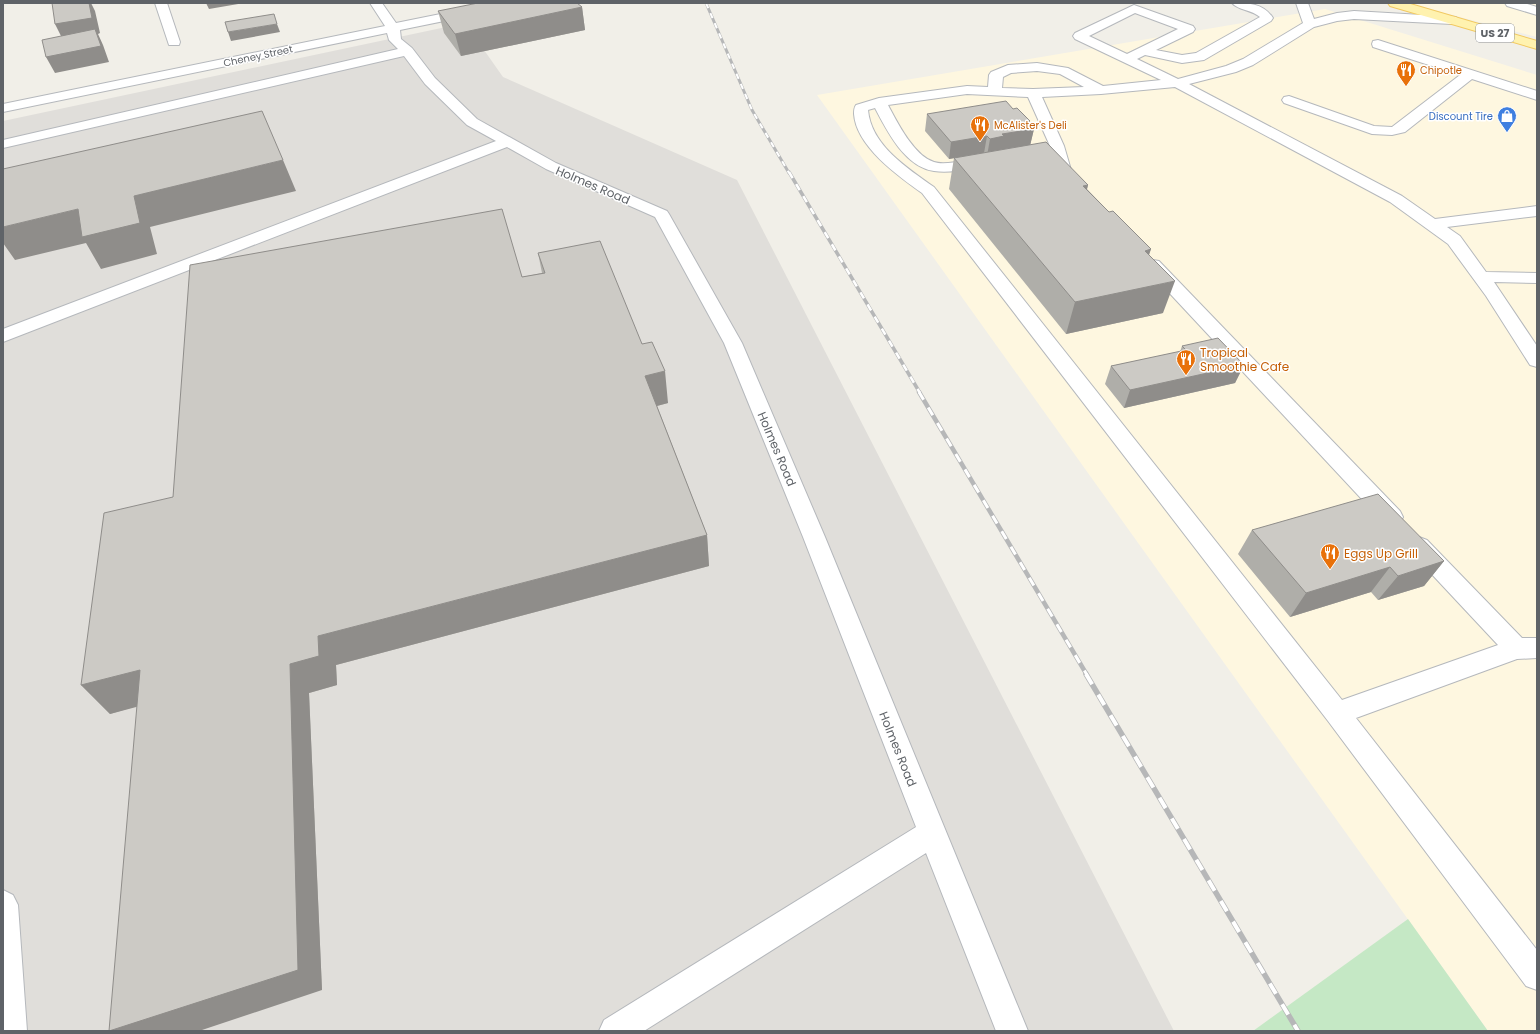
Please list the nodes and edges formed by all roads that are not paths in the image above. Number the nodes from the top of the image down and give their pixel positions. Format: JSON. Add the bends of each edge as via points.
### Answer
{"nodes":[{"id":1,"x":161,"y":3,"type":"edge"},
{"id":2,"x":376,"y":3,"type":"edge"},
{"id":3,"x":512,"y":3,"type":"edge"},
{"id":4,"x":1238,"y":3,"type":"edge"},
{"id":5,"x":1302,"y":3,"type":"edge"},
{"id":6,"x":1394,"y":3,"type":"edge"},
{"id":7,"x":1511,"y":3,"type":"edge"},
{"id":8,"x":1129,"y":6,"type":"edge"},
{"id":9,"x":1537,"y":10,"type":"edge"},
{"id":10,"x":1452,"y":20,"type":"junction"},
{"id":11,"x":1310,"y":24,"type":"junction"},
{"id":12,"x":393,"y":28,"type":"junction"},
{"id":13,"x":174,"y":42,"type":"dead end"},
{"id":14,"x":1378,"y":44,"type":"dead end"},
{"id":15,"x":1537,"y":45,"type":"edge"},
{"id":16,"x":407,"y":51,"type":"junction"},
{"id":17,"x":1144,"y":51,"type":"junction"},
{"id":18,"x":1127,"y":59,"type":"junction"},
{"id":19,"x":1470,"y":74,"type":"junction"},
{"id":20,"x":1177,"y":83,"type":"junction"},
{"id":21,"x":1101,"y":90,"type":"junction"},
{"id":22,"x":995,"y":92,"type":"junction"},
{"id":23,"x":1033,"y":93,"type":"junction"},
{"id":24,"x":1537,"y":96,"type":"edge"},
{"id":25,"x":1289,"y":100,"type":"dead end"},
{"id":26,"x":879,"y":102,"type":"junction"},
{"id":27,"x":3,"y":108,"type":"edge"},
{"id":28,"x":507,"y":142,"type":"junction"},
{"id":29,"x":3,"y":144,"type":"edge"},
{"id":30,"x":997,"y":158,"type":"edge"},
{"id":31,"x":1084,"y":192,"type":"edge"},
{"id":32,"x":1537,"y":211,"type":"edge"},
{"id":33,"x":1432,"y":224,"type":"junction"},
{"id":34,"x":1140,"y":252,"type":"edge"},
{"id":35,"x":1482,"y":277,"type":"junction"},
{"id":36,"x":1537,"y":278,"type":"edge"},
{"id":37,"x":3,"y":336,"type":"edge"},
{"id":38,"x":1537,"y":361,"type":"edge"},
{"id":39,"x":1527,"y":649,"type":"edge"},
{"id":40,"x":1337,"y":713,"type":"junction"},
{"id":41,"x":932,"y":833,"type":"junction"},
{"id":42,"x":3,"y":905,"type":"edge"},
{"id":43,"x":1537,"y":975,"type":"edge"},
{"id":44,"x":11,"y":1031,"type":"edge"},
{"id":45,"x":615,"y":1031,"type":"edge"},
{"id":46,"x":1012,"y":1031,"type":"edge"}],
"edges":[{"from":1,"to":13,"type":"street"},
{"from":2,"to":12,"type":"street","name":"Holmes Road"},
{"from":3,"to":12,"type":"street","name":"Cheney Street"},
{"from":4,"to":17,"type":"street","via":[[1265,13],[1267,18],[1199,57],[1182,58]]},
{"from":5,"to":11,"type":"street"},
{"from":6,"to":10,"type":"main road","number":"US 27"},
{"from":7,"to":9,"type":"street"},
{"from":8,"to":17,"type":"street","via":[[1189,29]]},
{"from":8,"to":18,"type":"street","via":[[1079,36]]},
{"from":10,"to":11,"type":"street","via":[[1354,15]]},
{"from":10,"to":15,"type":"main road","number":"US 27"},
{"from":11,"to":20,"type":"street","via":[[1248,62],[1232,69]]},
{"from":12,"to":16,"type":"street","name":"Holmes Road","via":[[395,40]]},
{"from":12,"to":27,"type":"street","name":"Cheney Street"},
{"from":14,"to":19,"type":"street"},
{"from":16,"to":28,"type":"street","name":"Holmes Road","via":[[430,81],[472,122]]},
{"from":16,"to":29,"type":"street"},
{"from":17,"to":18,"type":"street"},
{"from":18,"to":20,"type":"street"},
{"from":19,"to":24,"type":"street"},
{"from":19,"to":25,"type":"street","via":[[1400,129],[1392,131],[1372,130]]},
{"from":20,"to":21,"type":"street"},
{"from":20,"to":33,"type":"street","via":[[1396,199]]},
{"from":21,"to":22,"type":"street","via":[[1063,71],[1037,68],[1008,69],[996,76]]},
{"from":21,"to":23,"type":"street"},
{"from":22,"to":23,"type":"street"},
{"from":22,"to":26,"type":"street","via":[[967,90]]},
{"from":23,"to":31,"type":"street","via":[[1050,150],[1064,171]]},
{"from":26,"to":30,"type":"street","via":[[888,120],[915,156],[928,166],[943,167]]},
{"from":26,"to":40,"type":"street","via":[[861,108],[863,124],[876,144],[902,172],[928,190]]},
{"from":28,"to":37,"type":"street"},
{"from":28,"to":41,"type":"street","name":"Holmes Road","via":[[551,166],[661,214],[733,343],[814,537]]},
{"from":32,"to":33,"type":"street"},
{"from":33,"to":35,"type":"street","via":[[1454,240]]},
{"from":34,"to":39,"type":"street"},
{"from":35,"to":36,"type":"street"},
{"from":35,"to":38,"type":"street"},
{"from":39,"to":40,"type":"street"},
{"from":40,"to":43,"type":"street"},
{"from":41,"to":45,"type":"street"},
{"from":41,"to":46,"type":"street","name":"Holmes Road"},
{"from":42,"to":44,"type":"street"}]}
